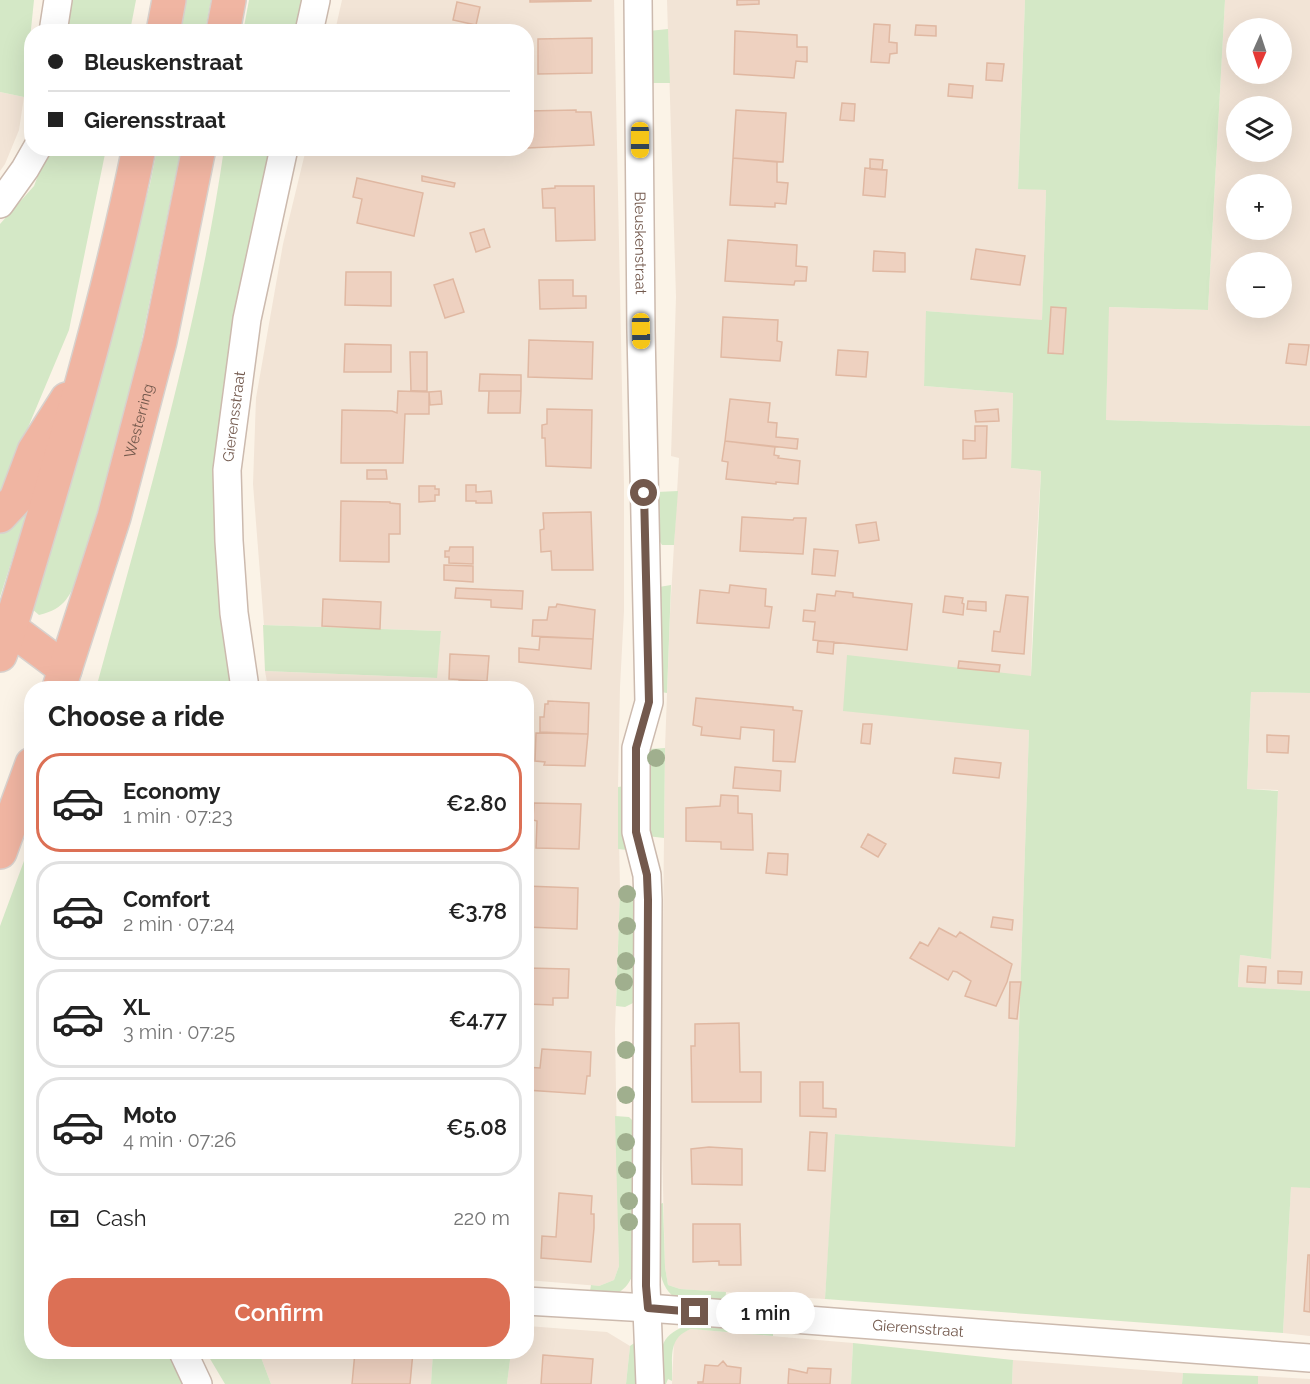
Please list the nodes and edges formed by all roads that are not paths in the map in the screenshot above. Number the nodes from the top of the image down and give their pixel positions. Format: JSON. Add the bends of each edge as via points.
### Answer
{"nodes":[{"id":1,"x":58,"y":0,"type":"edge"},
{"id":2,"x":169,"y":0,"type":"edge"},
{"id":3,"x":229,"y":0,"type":"edge"},
{"id":4,"x":316,"y":0,"type":"edge"},
{"id":5,"x":638,"y":0,"type":"edge"},
{"id":6,"x":55,"y":24,"type":"edge"},
{"id":7,"x":164,"y":24,"type":"edge"},
{"id":8,"x":224,"y":24,"type":"edge"},
{"id":9,"x":311,"y":24,"type":"edge"},
{"id":10,"x":32,"y":156,"type":"edge"},
{"id":11,"x":137,"y":156,"type":"edge"},
{"id":12,"x":197,"y":156,"type":"edge"},
{"id":13,"x":282,"y":156,"type":"edge"},
{"id":14,"x":0,"y":204,"type":"edge"},
{"id":15,"x":88,"y":365,"type":"junction"},
{"id":16,"x":0,"y":516,"type":"edge"},
{"id":17,"x":3,"y":636,"type":"edge"},
{"id":18,"x":0,"y":668,"type":"edge"},
{"id":19,"x":62,"y":679,"type":"edge"},
{"id":20,"x":244,"y":681,"type":"edge"},
{"id":21,"x":24,"y":786,"type":"edge"},
{"id":22,"x":0,"y":852,"type":"edge"},
{"id":23,"x":534,"y":1301,"type":"edge"},
{"id":24,"x":648,"y":1308,"type":"junction"},
{"id":25,"x":1310,"y":1358,"type":"edge"},
{"id":26,"x":186,"y":1359,"type":"edge"},
{"id":27,"x":198,"y":1384,"type":"edge"},
{"id":28,"x":650,"y":1384,"type":"edge"}],
"edges":[{"from":1,"to":6,"type":"street"},
{"from":2,"to":7,"type":"highway"},
{"from":3,"to":8,"type":"highway"},
{"from":4,"to":9,"type":"street"},
{"from":5,"to":24,"type":"street","name":"Bleuskenstraat","via":[[649,702],[636,748],[636,832],[647,875],[648,900]]},
{"from":10,"to":14,"type":"street"},
{"from":11,"to":15,"type":"highway"},
{"from":12,"to":19,"type":"highway","name":"Westerring","via":[[160,341],[114,517]]},
{"from":13,"to":20,"type":"street","name":"Gierensstraat","via":[[247,319],[227,470],[234,613]]},
{"from":15,"to":16,"type":"highway","via":[[34,451],[16,499]]},
{"from":15,"to":17,"type":"highway"},
{"from":17,"to":19,"type":"highway"},
{"from":18,"to":19,"type":"highway"},
{"from":21,"to":22,"type":"highway"},
{"from":23,"to":24,"type":"street","name":"Gierensstraat"},
{"from":24,"to":25,"type":"street","name":"Gierensstraat"},
{"from":24,"to":28,"type":"street","name":"Bleuskenstraat"},
{"from":26,"to":27,"type":"street"}]}
